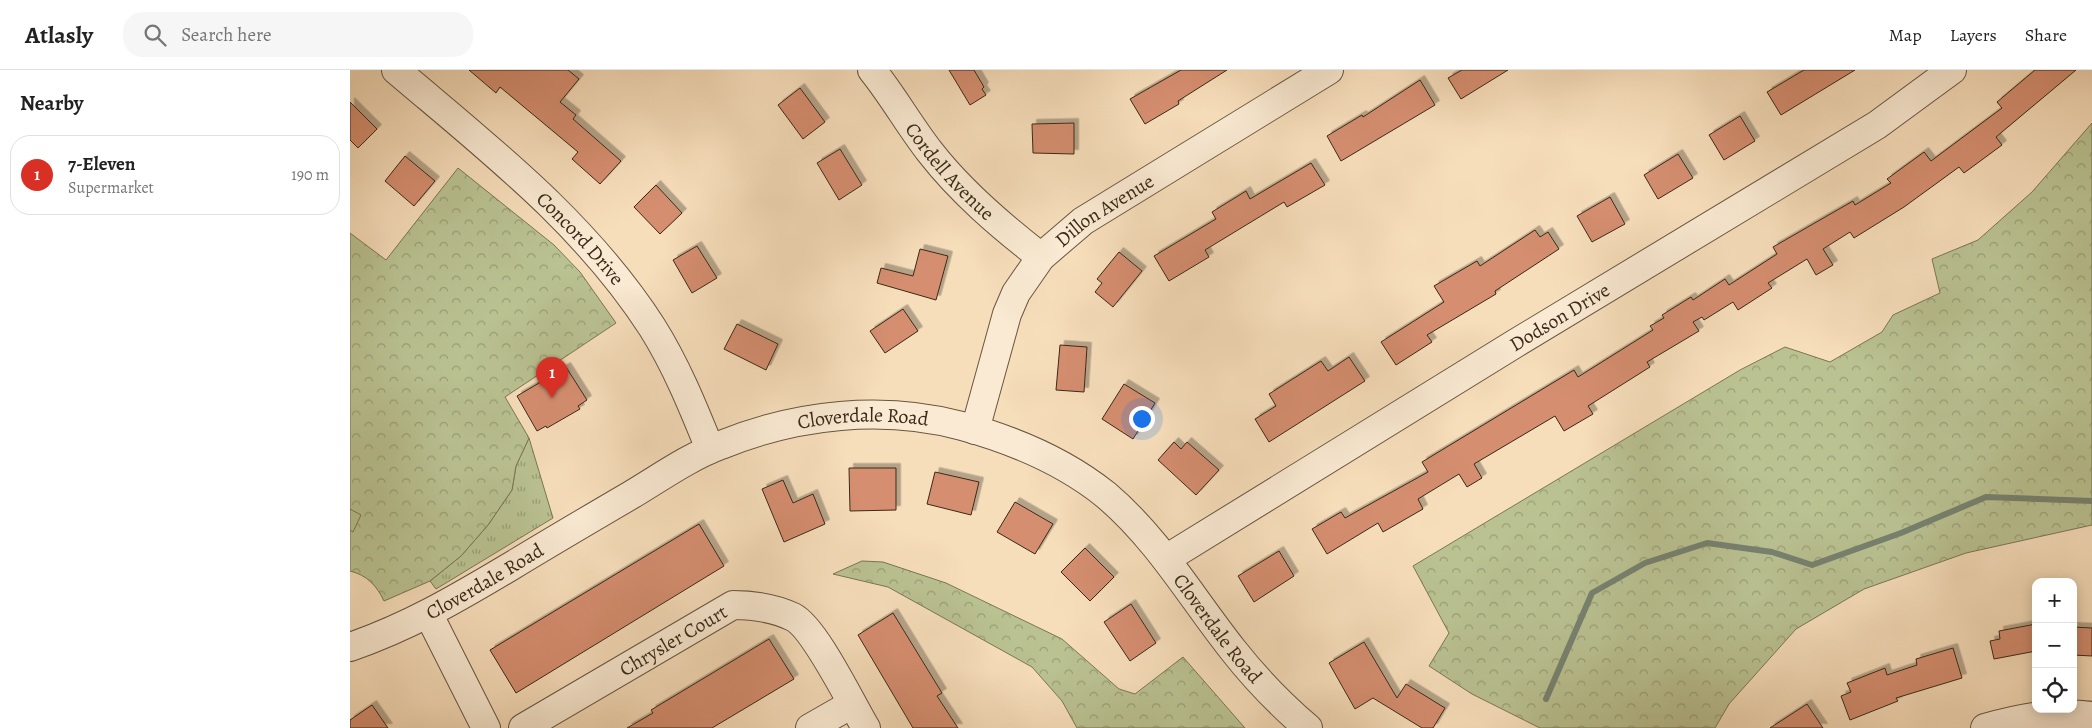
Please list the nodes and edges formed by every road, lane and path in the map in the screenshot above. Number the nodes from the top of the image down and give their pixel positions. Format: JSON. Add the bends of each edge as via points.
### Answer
{"nodes":[{"id":1,"x":396,"y":70,"type":"edge"},
{"id":2,"x":872,"y":70,"type":"edge"},
{"id":3,"x":1329,"y":70,"type":"edge"},
{"id":4,"x":1952,"y":70,"type":"edge"},
{"id":5,"x":1041,"y":257,"type":"junction"},
{"id":6,"x":975,"y":430,"type":"junction"},
{"id":7,"x":710,"y":449,"type":"junction"},
{"id":8,"x":1166,"y":559,"type":"junction"},
{"id":9,"x":429,"y":615,"type":"junction"},
{"id":10,"x":350,"y":647,"type":"edge"},
{"id":11,"x":852,"y":704,"type":"junction"},
{"id":12,"x":2092,"y":716,"type":"edge"},
{"id":13,"x":486,"y":728,"type":"edge"},
{"id":14,"x":522,"y":728,"type":"edge"},
{"id":15,"x":810,"y":728,"type":"edge"},
{"id":16,"x":866,"y":728,"type":"edge"},
{"id":17,"x":1308,"y":728,"type":"edge"},
{"id":18,"x":1985,"y":728,"type":"edge"}],
"edges":[{"from":1,"to":7,"type":"street","name":"Concord Drive","via":[[538,192],[600,256],[656,335],[694,408]]},
{"from":2,"to":5,"type":"street","name":"Cordell Avenue","via":[[929,152],[952,178],[1010,233]]},
{"from":3,"to":5,"type":"street","name":"Dillon Avenue","via":[[1083,221]]},
{"from":4,"to":8,"type":"street","name":"Dodson Drive","via":[[1877,125]]},
{"from":5,"to":6,"type":"street","name":"Dillon Avenue","via":[[1016,293],[1007,314]]},
{"from":6,"to":7,"type":"street","name":"Cloverdale Road","via":[[944,421],[900,415],[855,414],[810,419],[766,429]]},
{"from":6,"to":8,"type":"street","name":"Cloverdale Road","via":[[1027,448],[1071,471],[1104,494],[1140,527]]},
{"from":7,"to":9,"type":"street","name":"Cloverdale Road"},
{"from":8,"to":17,"type":"street","name":"Cloverdale Road","via":[[1252,673]]},
{"from":9,"to":10,"type":"street","name":"Cloverdale Road","via":[[387,635]]},
{"from":9,"to":13,"type":"street"},
{"from":11,"to":14,"type":"street","name":"Chrysler Court","via":[[812,636],[794,617],[757,605],[733,605]]},
{"from":11,"to":15,"type":"street"},
{"from":11,"to":16,"type":"street","name":"Chrysler Court"},
{"from":12,"to":18,"type":"street","via":[[2048,715]]}]}
